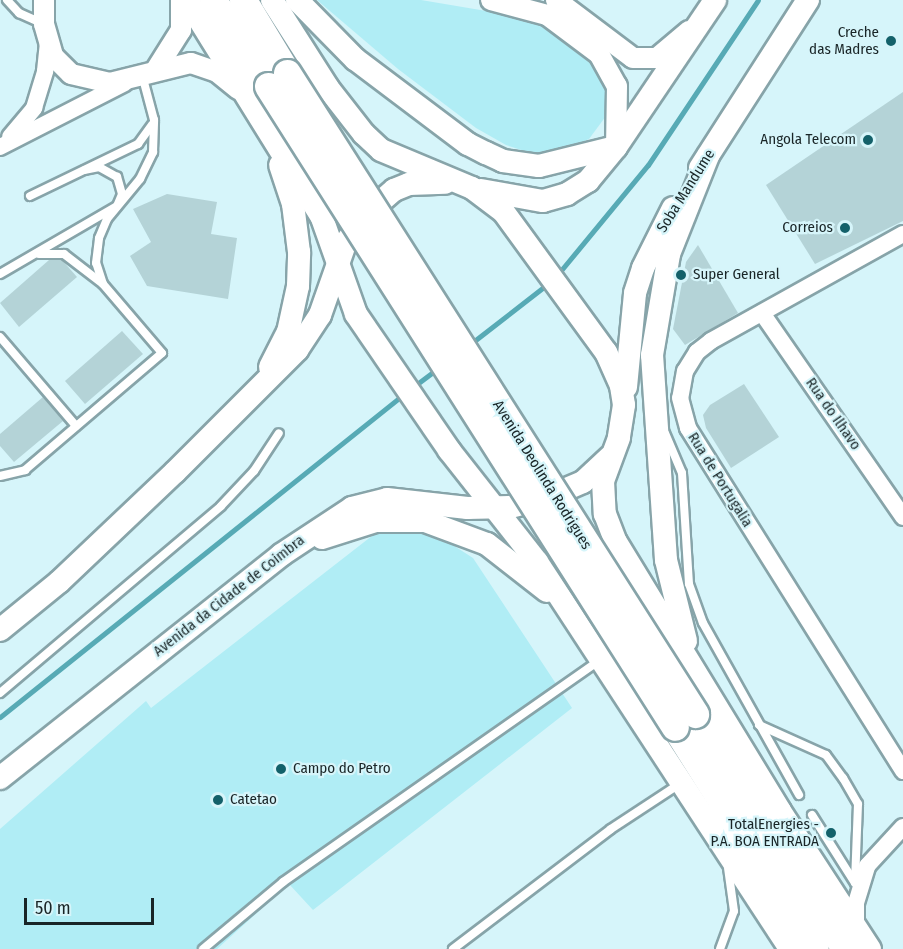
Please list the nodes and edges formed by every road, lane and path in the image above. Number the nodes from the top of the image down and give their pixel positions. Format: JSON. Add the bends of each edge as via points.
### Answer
{"nodes":[{"id":1,"x":7,"y":0,"type":"edge"},
{"id":2,"x":44,"y":0,"type":"edge"},
{"id":3,"x":181,"y":0,"type":"edge"},
{"id":4,"x":187,"y":0,"type":"edge"},
{"id":5,"x":213,"y":0,"type":"edge"},
{"id":6,"x":243,"y":0,"type":"edge"},
{"id":7,"x":272,"y":0,"type":"edge"},
{"id":8,"x":297,"y":0,"type":"edge"},
{"id":9,"x":491,"y":0,"type":"edge"},
{"id":10,"x":556,"y":0,"type":"edge"},
{"id":11,"x":715,"y":0,"type":"edge"},
{"id":12,"x":808,"y":0,"type":"edge"},
{"id":13,"x":703,"y":20,"type":"junction"},
{"id":14,"x":46,"y":33,"type":"junction"},
{"id":15,"x":150,"y":72,"type":"junction"},
{"id":16,"x":277,"y":79,"type":"junction"},
{"id":17,"x":258,"y":111,"type":"junction"},
{"id":18,"x":154,"y":120,"type":"junction"},
{"id":19,"x":0,"y":146,"type":"edge"},
{"id":20,"x":616,"y":147,"type":"junction"},
{"id":21,"x":708,"y":156,"type":"junction"},
{"id":22,"x":85,"y":170,"type":"junction"},
{"id":23,"x":472,"y":188,"type":"junction"},
{"id":24,"x":30,"y":196,"type":"dead end"},
{"id":25,"x":117,"y":206,"type":"junction"},
{"id":26,"x":900,"y":240,"type":"edge"},
{"id":27,"x":25,"y":259,"type":"junction"},
{"id":28,"x":338,"y":263,"type":"junction"},
{"id":29,"x":1,"y":274,"type":"edge"},
{"id":30,"x":103,"y":284,"type":"junction"},
{"id":31,"x":762,"y":313,"type":"junction"},
{"id":32,"x":0,"y":337,"type":"edge"},
{"id":33,"x":624,"y":405,"type":"junction"},
{"id":34,"x":654,"y":406,"type":"junction"},
{"id":35,"x":76,"y":426,"type":"junction"},
{"id":36,"x":218,"y":429,"type":"junction"},
{"id":37,"x":279,"y":433,"type":"dead end"},
{"id":38,"x":612,"y":454,"type":"junction"},
{"id":39,"x":0,"y":476,"type":"edge"},
{"id":40,"x":492,"y":507,"type":"junction"},
{"id":41,"x":903,"y":517,"type":"edge"},
{"id":42,"x":281,"y":555,"type":"junction"},
{"id":43,"x":573,"y":619,"type":"junction"},
{"id":44,"x":0,"y":630,"type":"edge"},
{"id":45,"x":601,"y":659,"type":"junction"},
{"id":46,"x":0,"y":693,"type":"edge"},
{"id":47,"x":696,"y":716,"type":"junction"},
{"id":48,"x":759,"y":725,"type":"junction"},
{"id":49,"x":903,"y":771,"type":"edge"},
{"id":50,"x":0,"y":778,"type":"edge"},
{"id":51,"x":681,"y":783,"type":"junction"},
{"id":52,"x":799,"y":795,"type":"dead end"},
{"id":53,"x":812,"y":815,"type":"dead end"},
{"id":54,"x":903,"y":827,"type":"edge"},
{"id":55,"x":722,"y":844,"type":"junction"},
{"id":56,"x":857,"y":886,"type":"junction"},
{"id":57,"x":850,"y":938,"type":"edge"},
{"id":58,"x":203,"y":949,"type":"edge"},
{"id":59,"x":453,"y":949,"type":"edge"},
{"id":60,"x":720,"y":949,"type":"edge"},
{"id":61,"x":790,"y":949,"type":"edge"},
{"id":62,"x":815,"y":949,"type":"edge"},
{"id":63,"x":870,"y":949,"type":"edge"},
{"id":64,"x":877,"y":949,"type":"edge"}],
"edges":[{"from":1,"to":14,"type":"lane"},
{"from":2,"to":14,"type":"street"},
{"from":3,"to":15,"type":"street","via":[[181,30]]},
{"from":4,"to":17,"type":"main road"},
{"from":5,"to":16,"type":"highway","name":"Avenida Deolinda Rodrigues"},
{"from":6,"to":16,"type":"highway","name":"Avenida Deolinda Rodrigues"},
{"from":7,"to":23,"type":"main road","via":[[333,95],[381,150]]},
{"from":8,"to":20,"type":"main road","via":[[355,59],[468,144],[503,160],[539,166]]},
{"from":9,"to":20,"type":"street","via":[[547,15],[598,54],[617,86]]},
{"from":10,"to":13,"type":"street","via":[[633,58],[645,60],[657,58]]},
{"from":11,"to":13,"type":"main road"},
{"from":12,"to":21,"type":"main road","name":"Soba Mandume"},
{"from":13,"to":20,"type":"main road"},
{"from":14,"to":15,"type":"street","via":[[62,69],[84,80],[110,83]]},
{"from":14,"to":19,"type":"street","via":[[43,80],[34,108]]},
{"from":15,"to":17,"type":"street","via":[[191,63],[207,67],[227,77]]},
{"from":15,"to":18,"type":"lane"},
{"from":15,"to":19,"type":"street"},
{"from":16,"to":47,"type":"highway","name":"Avenida Deolinda Rodrigues","bridge":true},
{"from":17,"to":28,"type":"main road","via":[[322,218]]},
{"from":17,"to":36,"type":"main road","via":[[292,204],[299,252],[298,286],[288,332],[274,362]]},
{"from":18,"to":22,"type":"lane","via":[[138,144]]},
{"from":18,"to":25,"type":"lane","via":[[153,152],[140,179]]},
{"from":20,"to":23,"type":"main road","via":[[588,181],[555,199],[530,201]]},
{"from":21,"to":33,"type":"main road","name":"Soba Mandume","via":[[676,202],[642,268],[630,321]]},
{"from":21,"to":34,"type":"main road","via":[[685,206],[663,280],[652,356]]},
{"from":22,"to":24,"type":"lane"},
{"from":22,"to":25,"type":"lane","via":[[99,167],[117,177],[122,194]]},
{"from":23,"to":28,"type":"main road","via":[[424,182],[394,190],[364,216]]},
{"from":23,"to":33,"type":"main road","via":[[503,212],[529,242],[597,339],[614,368]]},
{"from":25,"to":27,"type":"lane"},
{"from":25,"to":30,"type":"lane","via":[[99,238],[96,263]]},
{"from":26,"to":31,"type":"street","name":"Rua de Portugalia"},
{"from":27,"to":29,"type":"lane"},
{"from":27,"to":30,"type":"lane","via":[[48,251],[64,254]]},
{"from":28,"to":36,"type":"main road","via":[[309,334],[273,377]]},
{"from":28,"to":40,"type":"main road","via":[[356,314],[379,351]]},
{"from":30,"to":35,"type":"lane","via":[[162,352]]},
{"from":31,"to":41,"type":"street","name":"Rua do Ilhavo"},
{"from":31,"to":49,"type":"street","name":"Rua de Portugalia","via":[[697,351],[685,371],[680,398],[688,428]]},
{"from":32,"to":35,"type":"lane"},
{"from":33,"to":38,"type":"main road","name":"Soba Mandume","via":[[623,422]]},
{"from":34,"to":47,"type":"main road","via":[[662,521]]},
{"from":34,"to":48,"type":"lane","via":[[682,473],[689,584],[721,662]]},
{"from":35,"to":39,"type":"lane","via":[[24,470]]},
{"from":36,"to":44,"type":"main road","via":[[59,582]]},
{"from":37,"to":46,"type":"lane","via":[[254,471],[221,506]]},
{"from":38,"to":40,"type":"main road","name":"Avenida da Cidade de Coimbra","via":[[597,471],[564,491],[518,505]]},
{"from":38,"to":47,"type":"main road","name":"Soba Mandume","via":[[603,481],[604,514]]},
{"from":40,"to":42,"type":"main road","name":"Avenida da Cidade de Coimbra","via":[[387,499],[367,502],[336,517]]},
{"from":40,"to":43,"type":"main road","via":[[525,544]]},
{"from":42,"to":43,"type":"main road","via":[[351,526],[400,519],[425,521],[475,537],[503,554]]},
{"from":42,"to":50,"type":"main road","name":"Avenida da Cidade de Coimbra"},
{"from":43,"to":45,"type":"main road"},
{"from":45,"to":51,"type":"main road"},
{"from":45,"to":58,"type":"lane","via":[[310,863]]},
{"from":47,"to":57,"type":"highway","name":"Avenida Deolinda Rodrigues"},
{"from":47,"to":62,"type":"highway","name":"Avenida Deolinda Rodrigues"},
{"from":48,"to":52,"type":"lane"},
{"from":48,"to":56,"type":"lane","via":[[826,755],[843,778],[858,804]]},
{"from":51,"to":55,"type":"main road"},
{"from":51,"to":59,"type":"lane","via":[[611,829]]},
{"from":53,"to":56,"type":"lane"},
{"from":54,"to":56,"type":"street","via":[[867,866]]},
{"from":55,"to":60,"type":"lane","via":[[735,898],[732,926]]},
{"from":55,"to":61,"type":"main road"},
{"from":56,"to":57,"type":"street"},
{"from":57,"to":63,"type":"main road"},
{"from":57,"to":64,"type":"street"}]}
